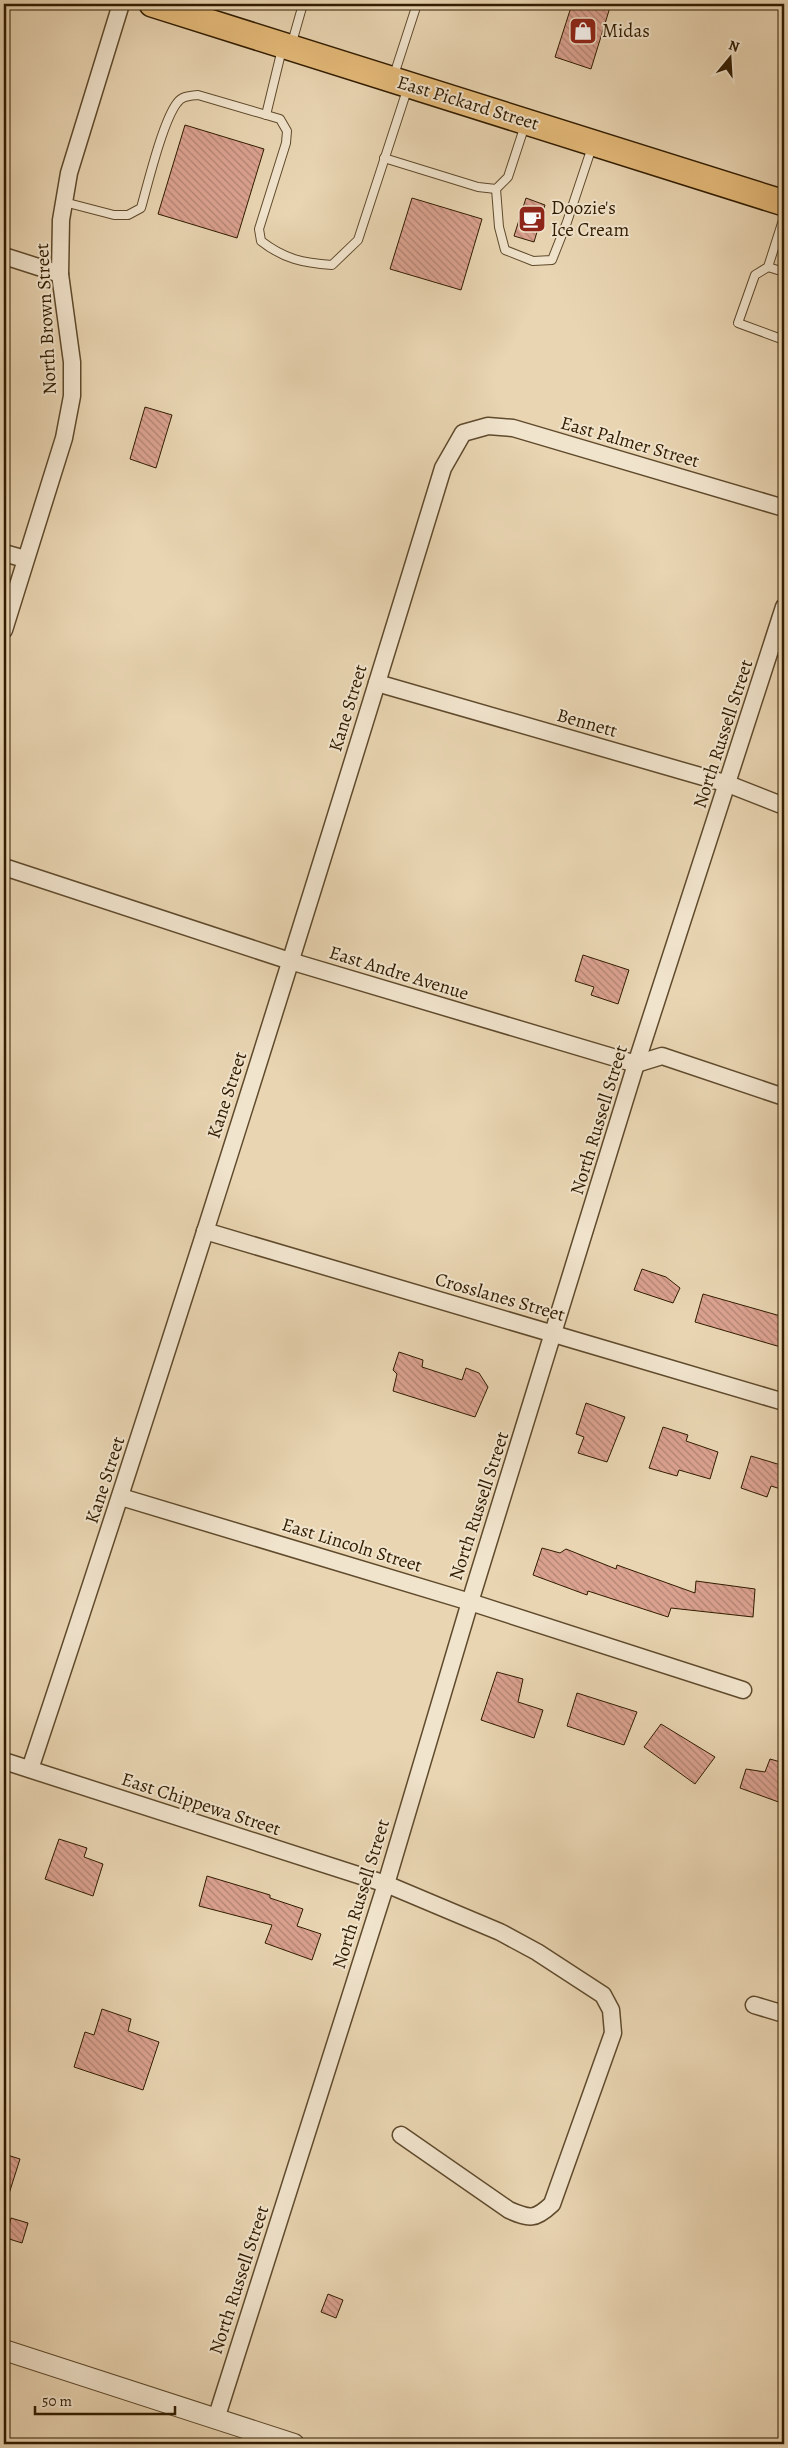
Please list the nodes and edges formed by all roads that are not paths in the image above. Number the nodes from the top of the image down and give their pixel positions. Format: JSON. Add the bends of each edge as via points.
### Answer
{"nodes":[{"id":1,"x":121,"y":4,"type":"edge"},
{"id":2,"x":152,"y":4,"type":"edge"},
{"id":3,"x":304,"y":4,"type":"edge"},
{"id":4,"x":417,"y":4,"type":"edge"},
{"id":5,"x":287,"y":46,"type":"junction"},
{"id":6,"x":401,"y":82,"type":"junction"},
{"id":7,"x":266,"y":115,"type":"junction"},
{"id":8,"x":526,"y":121,"type":"junction"},
{"id":9,"x":593,"y":143,"type":"junction"},
{"id":10,"x":384,"y":158,"type":"junction"},
{"id":11,"x":496,"y":189,"type":"junction"},
{"id":12,"x":64,"y":202,"type":"junction"},
{"id":13,"x":784,"y":203,"type":"edge"},
{"id":14,"x":784,"y":217,"type":"edge"},
{"id":15,"x":4,"y":256,"type":"edge"},
{"id":16,"x":768,"y":267,"type":"junction"},
{"id":17,"x":784,"y":272,"type":"edge"},
{"id":18,"x":60,"y":274,"type":"junction"},
{"id":19,"x":784,"y":340,"type":"edge"},
{"id":20,"x":463,"y":433,"type":"joint"},
{"id":21,"x":784,"y":508,"type":"edge"},
{"id":22,"x":4,"y":553,"type":"edge"},
{"id":23,"x":25,"y":559,"type":"junction"},
{"id":24,"x":784,"y":607,"type":"edge"},
{"id":25,"x":4,"y":630,"type":"edge"},
{"id":26,"x":377,"y":683,"type":"junction"},
{"id":27,"x":728,"y":784,"type":"junction"},
{"id":28,"x":784,"y":806,"type":"edge"},
{"id":29,"x":4,"y":866,"type":"edge"},
{"id":30,"x":290,"y":961,"type":"junction"},
{"id":31,"x":636,"y":1064,"type":"junction"},
{"id":32,"x":784,"y":1097,"type":"edge"},
{"id":33,"x":205,"y":1231,"type":"junction"},
{"id":34,"x":554,"y":1334,"type":"junction"},
{"id":35,"x":784,"y":1402,"type":"edge"},
{"id":36,"x":121,"y":1497,"type":"junction"},
{"id":37,"x":470,"y":1602,"type":"junction"},
{"id":38,"x":743,"y":1690,"type":"dead end"},
{"id":39,"x":4,"y":1760,"type":"edge"},
{"id":40,"x":30,"y":1769,"type":"junction"},
{"id":41,"x":386,"y":1884,"type":"junction"},
{"id":42,"x":754,"y":2005,"type":"dead end"},
{"id":43,"x":784,"y":2014,"type":"edge"},
{"id":44,"x":401,"y":2135,"type":"dead end"},
{"id":45,"x":4,"y":2350,"type":"edge"},
{"id":46,"x":216,"y":2419,"type":"junction"},
{"id":47,"x":294,"y":2444,"type":"edge"}],
"edges":[{"from":1,"to":12,"type":"street","name":"North Brown Street","via":[[69,173]]},
{"from":2,"to":5,"type":"main road","name":"East Pickard Street"},
{"from":3,"to":5,"type":"lane"},
{"from":4,"to":6,"type":"lane"},
{"from":5,"to":6,"type":"main road","name":"East Pickard Street"},
{"from":5,"to":7,"type":"lane"},
{"from":6,"to":8,"type":"main road","name":"East Pickard Street"},
{"from":6,"to":10,"type":"lane"},
{"from":7,"to":10,"type":"lane","via":[[280,119],[288,131],[259,228],[261,241],[278,253],[307,263],[332,265],[358,240]]},
{"from":7,"to":12,"type":"lane","via":[[198,95],[185,96],[176,103],[168,121],[141,208],[128,215],[114,215]]},
{"from":8,"to":9,"type":"main road","name":"East Pickard Street"},
{"from":8,"to":11,"type":"lane","via":[[508,177]]},
{"from":9,"to":11,"type":"lane","via":[[552,260],[533,261],[505,250],[499,227]]},
{"from":9,"to":13,"type":"main road","name":"East Pickard Street"},
{"from":10,"to":11,"type":"lane","via":[[478,188]]},
{"from":12,"to":18,"type":"street","name":"North Brown Street"},
{"from":14,"to":16,"type":"lane"},
{"from":15,"to":18,"type":"street"},
{"from":16,"to":17,"type":"lane"},
{"from":16,"to":19,"type":"lane","via":[[755,275],[738,323]]},
{"from":18,"to":23,"type":"street","name":"North Brown Street","via":[[72,362],[72,396],[64,438]]},
{"from":20,"to":21,"type":"street","name":"East Palmer Street","via":[[488,426],[513,428]]},
{"from":20,"to":26,"type":"street","name":"Kane Street","via":[[443,468]]},
{"from":22,"to":23,"type":"street"},
{"from":23,"to":25,"type":"street","name":"North Brown Street"},
{"from":24,"to":27,"type":"street","name":"North Russell Street"},
{"from":26,"to":27,"type":"street","name":"Bennett"},
{"from":26,"to":30,"type":"street","name":"Kane Street"},
{"from":27,"to":28,"type":"street","name":"Bennett"},
{"from":27,"to":31,"type":"street","name":"North Russell Street"},
{"from":29,"to":30,"type":"street","name":"East Andre Avenue"},
{"from":30,"to":31,"type":"street","name":"East Andre Avenue"},
{"from":30,"to":33,"type":"street","name":"Kane Street"},
{"from":31,"to":32,"type":"street","via":[[662,1056]]},
{"from":31,"to":34,"type":"street","name":"North Russell Street"},
{"from":33,"to":34,"type":"street","name":"Crosslanes Street"},
{"from":33,"to":36,"type":"street","name":"Kane Street"},
{"from":34,"to":35,"type":"street","name":"Crosslanes Street"},
{"from":34,"to":37,"type":"street","name":"North Russell Street"},
{"from":36,"to":37,"type":"street","name":"East Lincoln Street"},
{"from":36,"to":40,"type":"street","name":"Kane Street"},
{"from":37,"to":38,"type":"street","name":"East Lincoln Street"},
{"from":37,"to":41,"type":"street","name":"North Russell Street"},
{"from":39,"to":40,"type":"street","name":"East Chippewa Street"},
{"from":40,"to":41,"type":"street","name":"East Chippewa Street"},
{"from":41,"to":44,"type":"street","name":"East Chippewa Street","via":[[500,1932],[603,1995],[611,2010],[613,2033],[552,2204],[539,2215],[526,2217],[509,2210]]},
{"from":41,"to":46,"type":"street","name":"North Russell Street"},
{"from":42,"to":43,"type":"street"},
{"from":45,"to":46,"type":"street"},
{"from":46,"to":47,"type":"street"}]}
